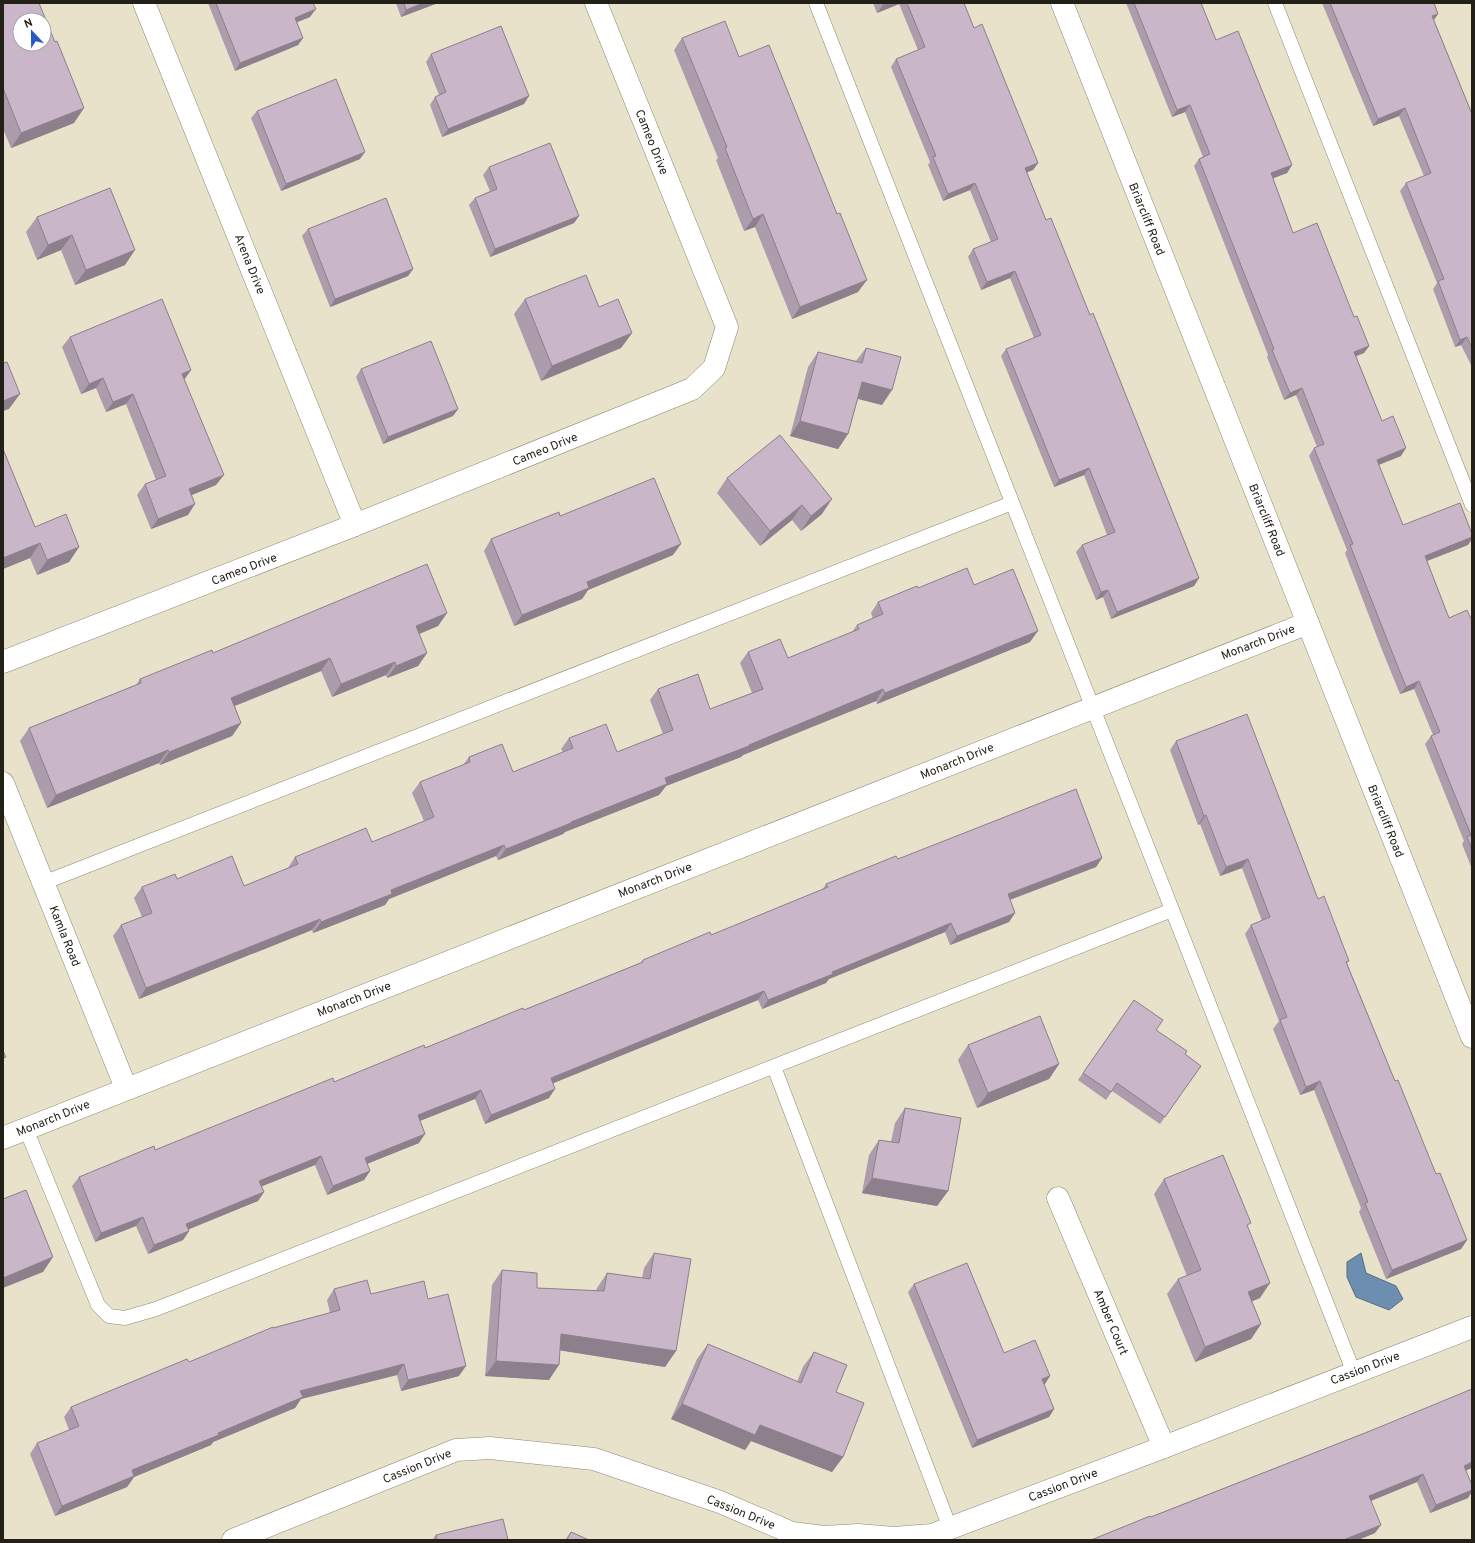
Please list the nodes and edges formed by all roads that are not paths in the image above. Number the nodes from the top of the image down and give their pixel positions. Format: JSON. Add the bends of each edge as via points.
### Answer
{"nodes":[{"id":1,"x":144,"y":3,"type":"edge"},
{"id":2,"x":596,"y":3,"type":"edge"},
{"id":3,"x":816,"y":3,"type":"edge"},
{"id":4,"x":1062,"y":3,"type":"edge"},
{"id":5,"x":1275,"y":3,"type":"edge"},
{"id":6,"x":1012,"y":503,"type":"junction"},
{"id":7,"x":1472,"y":505,"type":"edge"},
{"id":8,"x":355,"y":525,"type":"junction"},
{"id":9,"x":1308,"y":623,"type":"junction"},
{"id":10,"x":3,"y":662,"type":"edge"},
{"id":11,"x":1092,"y":707,"type":"junction"},
{"id":12,"x":3,"y":783,"type":"edge"},
{"id":13,"x":43,"y":883,"type":"junction"},
{"id":14,"x":1172,"y":910,"type":"junction"},
{"id":15,"x":1472,"y":1037,"type":"edge"},
{"id":16,"x":774,"y":1067,"type":"junction"},
{"id":17,"x":126,"y":1088,"type":"junction"},
{"id":18,"x":26,"y":1129,"type":"junction"},
{"id":19,"x":3,"y":1138,"type":"edge"},
{"id":20,"x":1058,"y":1198,"type":"dead end"},
{"id":21,"x":1472,"y":1327,"type":"edge"},
{"id":22,"x":1354,"y":1373,"type":"junction"},
{"id":23,"x":1164,"y":1446,"type":"junction"},
{"id":24,"x":950,"y":1528,"type":"junction"},
{"id":25,"x":233,"y":1540,"type":"edge"}],
"edges":[{"from":1,"to":8,"type":"street","name":"Arena Drive"},
{"from":2,"to":8,"type":"street","name":"Cameo Drive","via":[[727,327],[714,368],[692,389]]},
{"from":3,"to":6,"type":"lane"},
{"from":4,"to":9,"type":"street","name":"Briarcliff Road"},
{"from":5,"to":7,"type":"lane"},
{"from":6,"to":11,"type":"lane"},
{"from":6,"to":13,"type":"lane"},
{"from":8,"to":10,"type":"street","name":"Cameo Drive"},
{"from":9,"to":11,"type":"street","name":"Monarch Drive"},
{"from":9,"to":15,"type":"street","name":"Briarcliff Road"},
{"from":11,"to":14,"type":"lane"},
{"from":11,"to":17,"type":"street","name":"Monarch Drive"},
{"from":12,"to":13,"type":"street","name":"Kamla Road"},
{"from":13,"to":17,"type":"street","name":"Kamla Road"},
{"from":14,"to":16,"type":"lane"},
{"from":14,"to":22,"type":"lane"},
{"from":16,"to":18,"type":"lane","via":[[163,1306],[124,1318],[109,1316],[98,1305]]},
{"from":16,"to":24,"type":"lane"},
{"from":17,"to":18,"type":"street","name":"Monarch Drive"},
{"from":18,"to":19,"type":"street","name":"Monarch Drive"},
{"from":20,"to":23,"type":"street","name":"Amber Court"},
{"from":21,"to":22,"type":"street","name":"Cassion Drive"},
{"from":22,"to":23,"type":"street","name":"Cassion Drive"},
{"from":23,"to":24,"type":"street","name":"Cassion Drive"},
{"from":24,"to":25,"type":"street","name":"Cassion Drive","via":[[932,1534],[894,1538],[858,1535],[824,1537],[792,1533],[720,1502],[594,1459],[490,1448],[456,1450]]}]}
